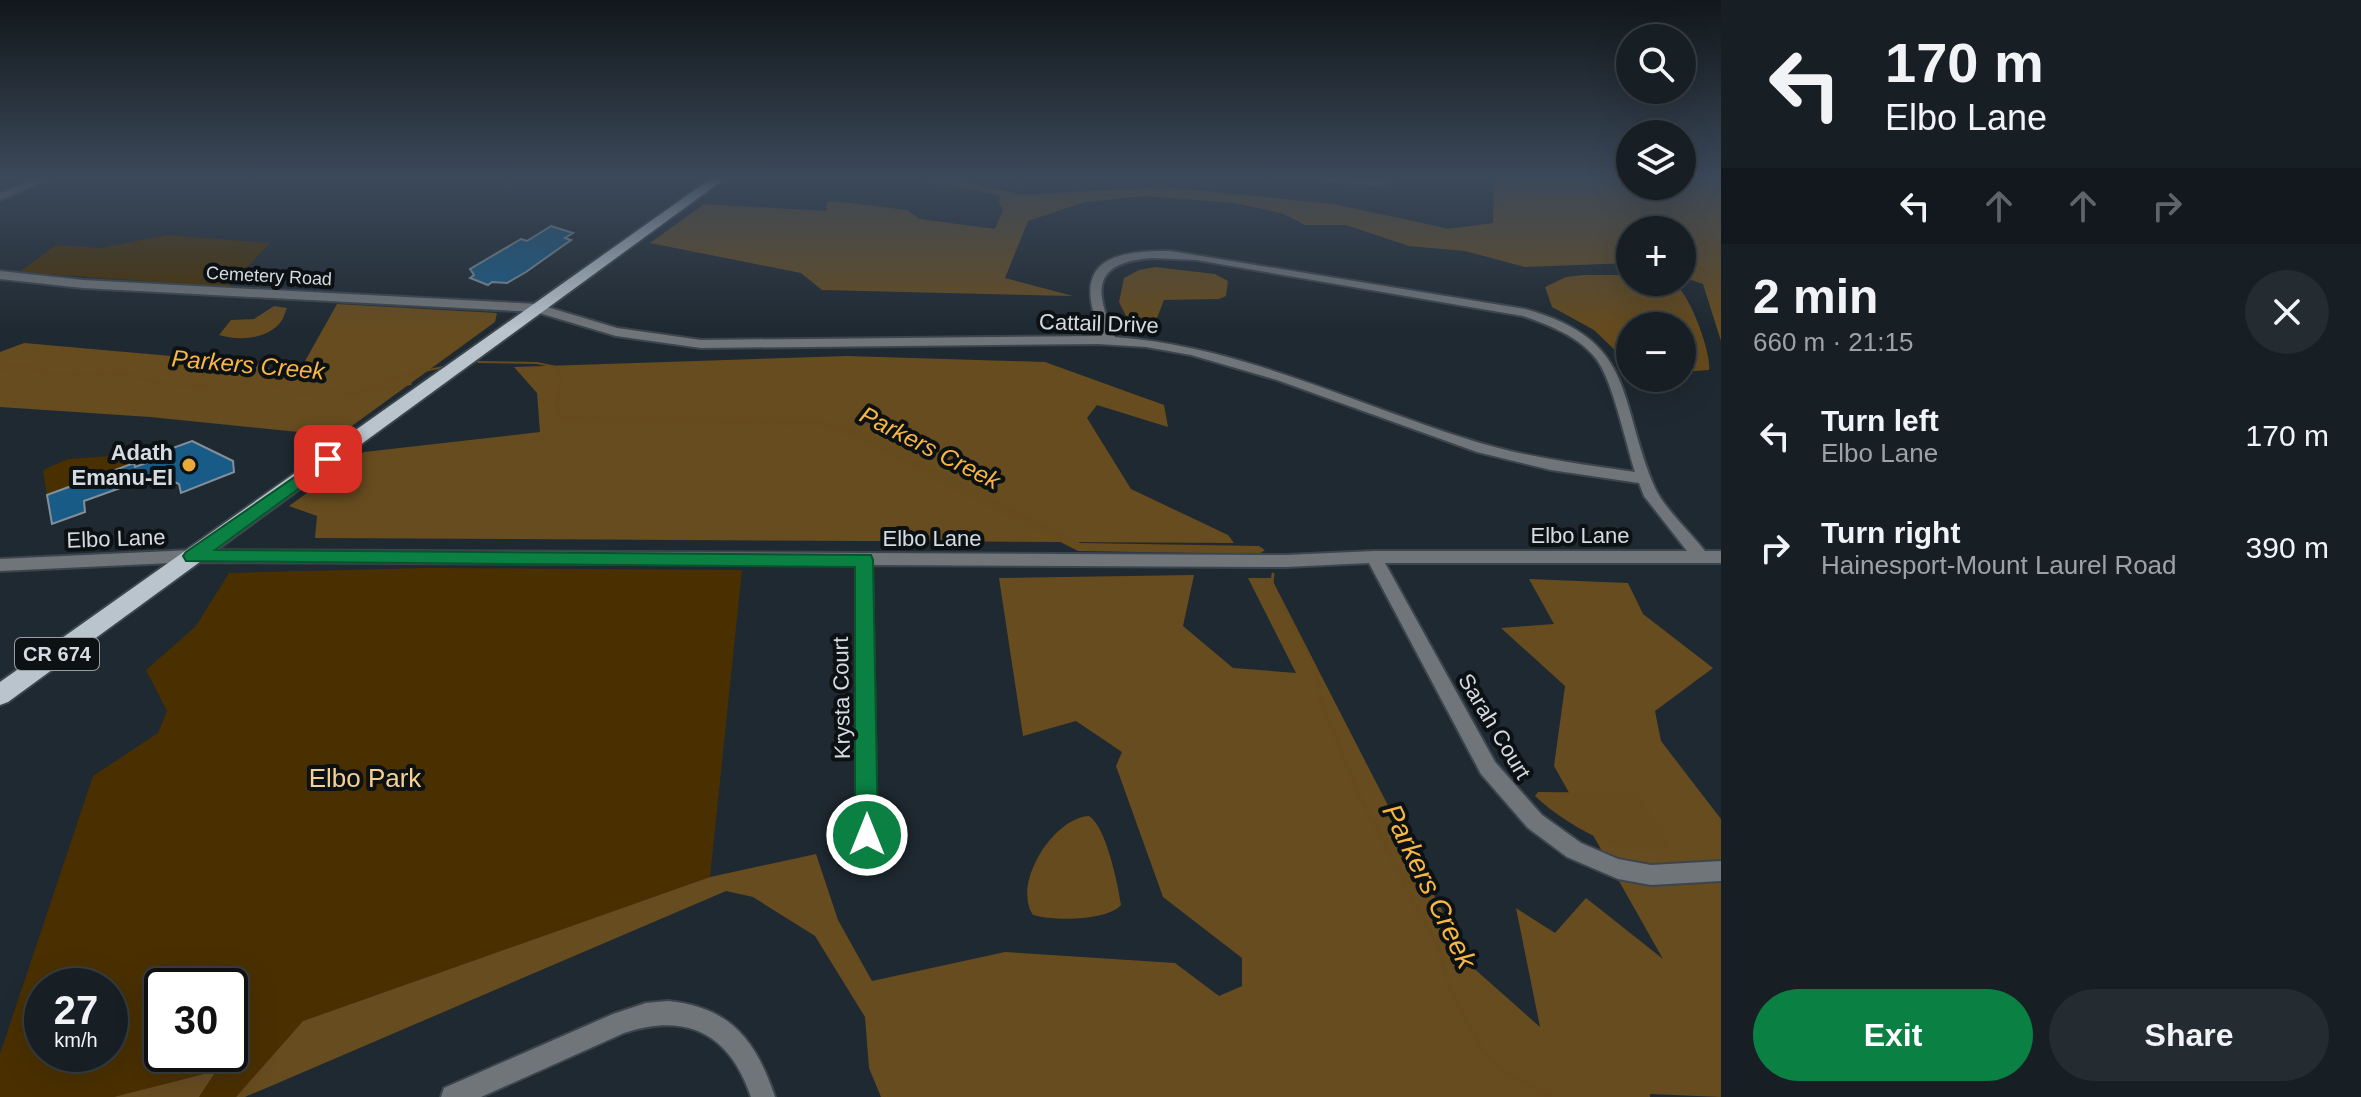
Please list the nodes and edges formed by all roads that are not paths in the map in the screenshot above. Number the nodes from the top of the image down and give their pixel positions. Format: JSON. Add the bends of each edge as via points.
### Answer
{"nodes":[{"id":1,"x":649,"y":228,"type":"edge"},
{"id":2,"x":6,"y":276,"type":"edge"},
{"id":3,"x":0,"y":286,"type":"edge"},
{"id":4,"x":537,"y":308,"type":"junction"},
{"id":5,"x":1110,"y":340,"type":"junction"},
{"id":6,"x":1645,"y":479,"type":"junction"},
{"id":7,"x":192,"y":556,"type":"junction"},
{"id":8,"x":1374,"y":557,"type":"junction"},
{"id":9,"x":1701,"y":557,"type":"junction"},
{"id":10,"x":1721,"y":557,"type":"edge"},
{"id":11,"x":864,"y":560,"type":"junction"},
{"id":12,"x":0,"y":565,"type":"edge"},
{"id":13,"x":0,"y":695,"type":"edge"},
{"id":14,"x":867,"y":835,"type":"dead end"},
{"id":15,"x":1721,"y":871,"type":"edge"},
{"id":16,"x":453,"y":1097,"type":"edge"},
{"id":17,"x":763,"y":1097,"type":"edge"}],
"edges":[{"from":1,"to":4,"type":"main road","number":"CR 674"},
{"from":2,"to":3,"type":"street"},
{"from":2,"to":4,"type":"street","name":"Cemetery Road"},
{"from":4,"to":5,"type":"street","name":"Cattail Drive","via":[[616,332],[692,343]]},
{"from":4,"to":7,"type":"main road","number":"CR 674"},
{"from":5,"to":6,"type":"street","name":"Cattail Drive","via":[[1206,352],[1480,449]]},
{"from":5,"to":6,"type":"street","via":[[1096,300],[1098,276],[1115,261],[1156,253],[1525,313],[1576,335],[1603,359]]},
{"from":6,"to":9,"type":"street","via":[[1660,509]]},
{"from":7,"to":11,"type":"street","name":"Elbo Lane"},
{"from":7,"to":12,"type":"street","name":"Elbo Lane"},
{"from":7,"to":13,"type":"main road","number":"CR 674"},
{"from":8,"to":9,"type":"street","name":"Elbo Lane"},
{"from":8,"to":11,"type":"street","name":"Elbo Lane"},
{"from":8,"to":15,"type":"street","name":"Sarah Court","via":[[1488,768],[1533,820],[1565,846],[1604,864],[1641,874]]},
{"from":9,"to":10,"type":"street","name":"Elbo Lane"},
{"from":11,"to":14,"type":"street","name":"Krysta Court"},
{"from":16,"to":17,"type":"street","via":[[629,1020],[665,1012],[700,1017],[730,1035],[752,1065]]}]}
